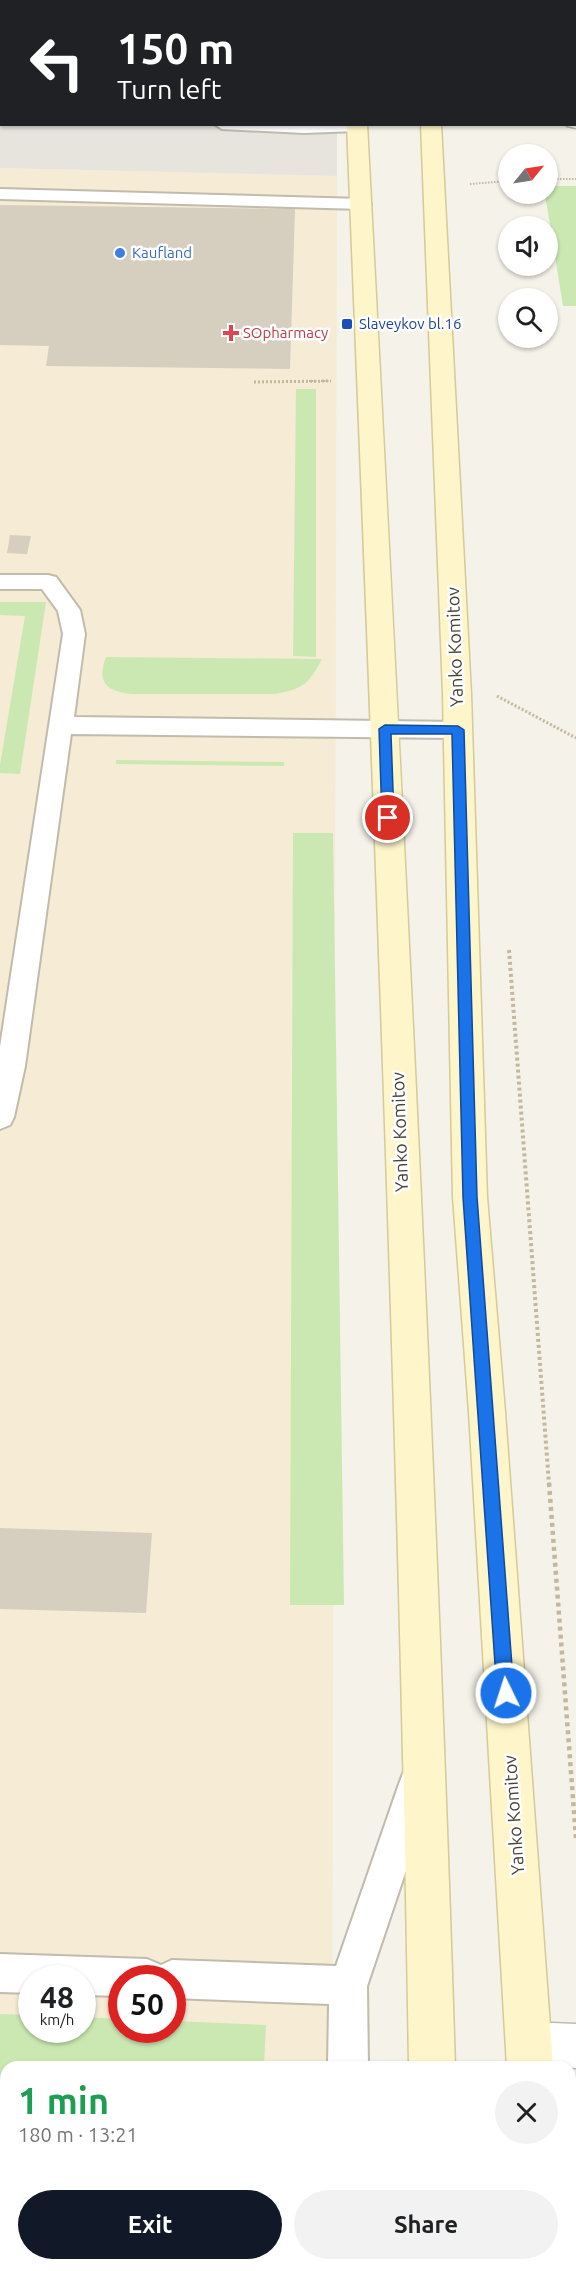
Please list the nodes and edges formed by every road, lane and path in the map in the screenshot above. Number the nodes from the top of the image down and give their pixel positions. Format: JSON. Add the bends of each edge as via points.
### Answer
{"nodes":[{"id":1,"x":263,"y":126,"type":"edge"},
{"id":2,"x":339,"y":126,"type":"edge"},
{"id":3,"x":357,"y":126,"type":"edge"},
{"id":4,"x":431,"y":126,"type":"edge"},
{"id":5,"x":558,"y":179,"type":"edge"},
{"id":6,"x":576,"y":179,"type":"edge"},
{"id":7,"x":498,"y":182,"type":"edge"},
{"id":8,"x":460,"y":184,"type":"dead end"},
{"id":9,"x":0,"y":194,"type":"edge"},
{"id":10,"x":362,"y":204,"type":"junction"},
{"id":11,"x":335,"y":381,"type":"dead end"},
{"id":12,"x":254,"y":382,"type":"dead end"},
{"id":13,"x":0,"y":582,"type":"edge"},
{"id":14,"x":497,"y":707,"type":"dead end"},
{"id":15,"x":60,"y":725,"type":"junction"},
{"id":16,"x":385,"y":729,"type":"junction"},
{"id":17,"x":458,"y":730,"type":"junction"},
{"id":18,"x":576,"y":738,"type":"edge"},
{"id":19,"x":509,"y":943,"type":"dead end"},
{"id":20,"x":0,"y":1117,"type":"edge"},
{"id":21,"x":425,"y":1762,"type":"junction"},
{"id":22,"x":576,"y":1838,"type":"edge"},
{"id":23,"x":0,"y":1973,"type":"edge"},
{"id":24,"x":108,"y":1977,"type":"edge"},
{"id":25,"x":186,"y":1980,"type":"edge"},
{"id":26,"x":348,"y":1986,"type":"junction"},
{"id":27,"x":576,"y":2046,"type":"edge"},
{"id":28,"x":529,"y":2055,"type":"edge"},
{"id":29,"x":348,"y":2061,"type":"edge"},
{"id":30,"x":432,"y":2061,"type":"edge"}],
"edges":[{"from":1,"to":2,"type":"lane"},
{"from":3,"to":10,"type":"main road","name":"Yanko Komitov"},
{"from":4,"to":17,"type":"main road","name":"Yanko Komitov"},
{"from":5,"to":6,"type":"path"},
{"from":7,"to":8,"type":"path"},
{"from":9,"to":10,"type":"lane"},
{"from":10,"to":16,"type":"main road","name":"Yanko Komitov"},
{"from":11,"to":12,"type":"path"},
{"from":13,"to":15,"type":"lane","via":[[48,582],[69,610],[74,634]]},
{"from":14,"to":18,"type":"path","via":[[497,696]]},
{"from":15,"to":16,"type":"lane"},
{"from":15,"to":20,"type":"lane","via":[[11,1066]]},
{"from":16,"to":17,"type":"lane"},
{"from":16,"to":21,"type":"main road","name":"Yanko Komitov"},
{"from":17,"to":28,"type":"main road","name":"Yanko Komitov","via":[[470,1197]]},
{"from":19,"to":22,"type":"path"},
{"from":21,"to":26,"type":"lane"},
{"from":21,"to":30,"type":"main road","name":"Yanko Komitov"},
{"from":23,"to":24,"type":"lane"},
{"from":25,"to":26,"type":"lane"},
{"from":26,"to":29,"type":"lane"},
{"from":27,"to":28,"type":"street"}]}
